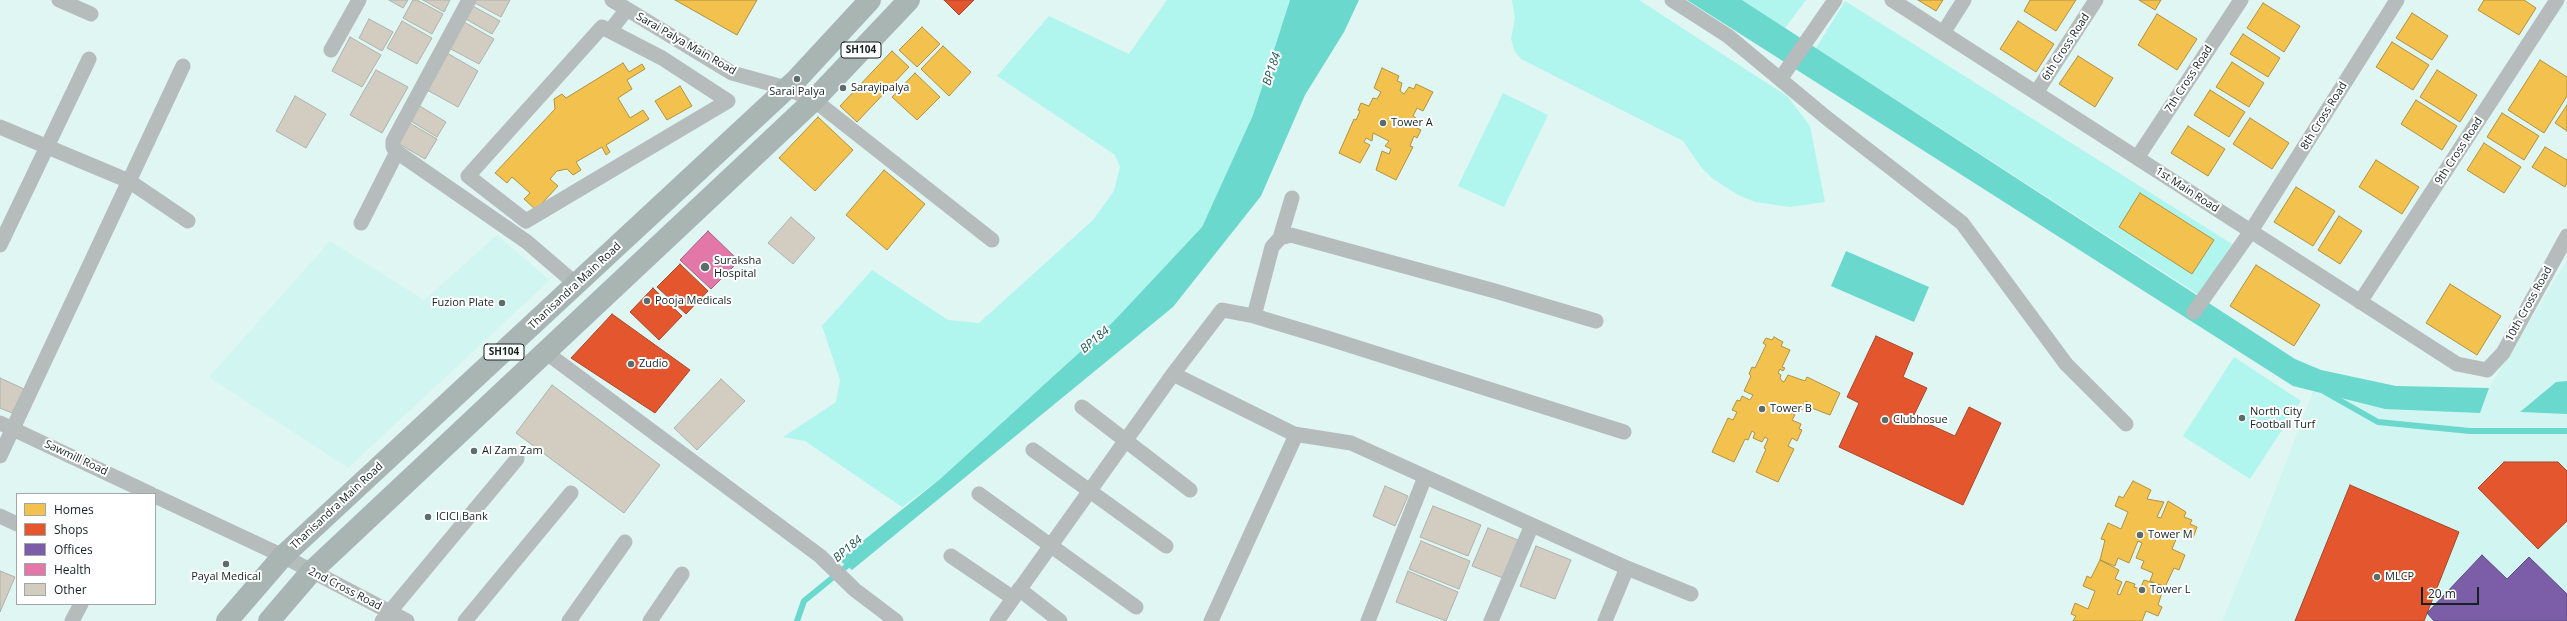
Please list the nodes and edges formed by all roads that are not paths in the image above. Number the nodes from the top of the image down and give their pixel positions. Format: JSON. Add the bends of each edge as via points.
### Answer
{"nodes":[{"id":1,"x":59,"y":0,"type":"edge"},
{"id":2,"x":359,"y":0,"type":"edge"},
{"id":3,"x":469,"y":0,"type":"edge"},
{"id":4,"x":612,"y":0,"type":"edge"},
{"id":5,"x":870,"y":0,"type":"edge"},
{"id":6,"x":909,"y":0,"type":"edge"},
{"id":7,"x":1672,"y":0,"type":"edge"},
{"id":8,"x":1835,"y":0,"type":"edge"},
{"id":9,"x":1892,"y":0,"type":"edge"},
{"id":10,"x":1964,"y":0,"type":"edge"},
{"id":11,"x":2096,"y":0,"type":"edge"},
{"id":12,"x":2241,"y":0,"type":"edge"},
{"id":13,"x":2397,"y":0,"type":"edge"},
{"id":14,"x":2557,"y":0,"type":"edge"},
{"id":15,"x":627,"y":9,"type":"junction"},
{"id":16,"x":90,"y":14,"type":"dead end"},
{"id":17,"x":610,"y":31,"type":"junction"},
{"id":18,"x":1943,"y":33,"type":"junction"},
{"id":19,"x":678,"y":41,"type":"junction"},
{"id":20,"x":330,"y":50,"type":"dead end"},
{"id":21,"x":662,"y":58,"type":"junction"},
{"id":22,"x":89,"y":59,"type":"dead end"},
{"id":23,"x":183,"y":66,"type":"dead end"},
{"id":24,"x":732,"y":73,"type":"junction"},
{"id":25,"x":1781,"y":78,"type":"junction"},
{"id":26,"x":786,"y":88,"type":"junction"},
{"id":27,"x":713,"y":90,"type":"junction"},
{"id":28,"x":2036,"y":93,"type":"junction"},
{"id":29,"x":814,"y":100,"type":"junction"},
{"id":30,"x":0,"y":127,"type":"edge"},
{"id":31,"x":47,"y":146,"type":"junction"},
{"id":32,"x":397,"y":152,"type":"junction"},
{"id":33,"x":2137,"y":158,"type":"junction"},
{"id":34,"x":129,"y":181,"type":"junction"},
{"id":35,"x":1292,"y":198,"type":"dead end"},
{"id":36,"x":188,"y":221,"type":"dead end"},
{"id":37,"x":361,"y":222,"type":"dead end"},
{"id":38,"x":2251,"y":231,"type":"junction"},
{"id":39,"x":2567,"y":236,"type":"edge"},
{"id":40,"x":1280,"y":238,"type":"junction"},
{"id":41,"x":992,"y":240,"type":"dead end"},
{"id":42,"x":0,"y":245,"type":"edge"},
{"id":43,"x":577,"y":285,"type":"junction"},
{"id":44,"x":2360,"y":302,"type":"junction"},
{"id":45,"x":2194,"y":312,"type":"dead end"},
{"id":46,"x":1254,"y":316,"type":"junction"},
{"id":47,"x":1596,"y":322,"type":"dead end"},
{"id":48,"x":544,"y":351,"type":"junction"},
{"id":49,"x":2487,"y":370,"type":"joint"},
{"id":50,"x":1173,"y":374,"type":"junction"},
{"id":51,"x":1082,"y":407,"type":"dead end"},
{"id":52,"x":2126,"y":424,"type":"dead end"},
{"id":53,"x":6,"y":426,"type":"edge"},
{"id":54,"x":1624,"y":432,"type":"dead end"},
{"id":55,"x":1296,"y":435,"type":"junction"},
{"id":56,"x":1126,"y":440,"type":"junction"},
{"id":57,"x":1033,"y":450,"type":"dead end"},
{"id":58,"x":0,"y":456,"type":"edge"},
{"id":59,"x":517,"y":459,"type":"dead end"},
{"id":60,"x":1425,"y":477,"type":"junction"},
{"id":61,"x":1190,"y":490,"type":"dead end"},
{"id":62,"x":1089,"y":492,"type":"junction"},
{"id":63,"x":147,"y":493,"type":"edge"},
{"id":64,"x":571,"y":493,"type":"dead end"},
{"id":65,"x":979,"y":494,"type":"dead end"},
{"id":66,"x":156,"y":497,"type":"edge"},
{"id":67,"x":0,"y":516,"type":"edge"},
{"id":68,"x":16,"y":524,"type":"edge"},
{"id":69,"x":1532,"y":525,"type":"junction"},
{"id":70,"x":625,"y":542,"type":"dead end"},
{"id":71,"x":1050,"y":546,"type":"junction"},
{"id":72,"x":1166,"y":546,"type":"dead end"},
{"id":73,"x":283,"y":556,"type":"junction"},
{"id":74,"x":951,"y":556,"type":"dead end"},
{"id":75,"x":1627,"y":568,"type":"junction"},
{"id":76,"x":311,"y":572,"type":"junction"},
{"id":77,"x":682,"y":574,"type":"dead end"},
{"id":78,"x":1016,"y":594,"type":"junction"},
{"id":79,"x":1692,"y":594,"type":"dead end"},
{"id":80,"x":81,"y":605,"type":"edge"},
{"id":81,"x":1136,"y":607,"type":"dead end"},
{"id":82,"x":386,"y":617,"type":"edge"},
{"id":83,"x":72,"y":621,"type":"edge"},
{"id":84,"x":227,"y":621,"type":"edge"},
{"id":85,"x":269,"y":621,"type":"edge"},
{"id":86,"x":407,"y":621,"type":"edge"},
{"id":87,"x":465,"y":621,"type":"edge"},
{"id":88,"x":569,"y":621,"type":"edge"},
{"id":89,"x":650,"y":621,"type":"edge"},
{"id":90,"x":896,"y":621,"type":"edge"},
{"id":91,"x":997,"y":621,"type":"edge"},
{"id":92,"x":1060,"y":621,"type":"edge"},
{"id":93,"x":1211,"y":621,"type":"edge"},
{"id":94,"x":1368,"y":621,"type":"edge"},
{"id":95,"x":1491,"y":621,"type":"edge"},
{"id":96,"x":1605,"y":621,"type":"edge"}],
"edges":[{"from":1,"to":16,"type":"street"},
{"from":2,"to":20,"type":"street"},
{"from":3,"to":32,"type":"street","via":[[393,141]]},
{"from":4,"to":15,"type":"street","name":"Sarai Palya Main Road"},
{"from":5,"to":26,"type":"main road","name":"Thanisandra Main Road","number":"SH104"},
{"from":6,"to":29,"type":"main road","number":"SH104"},
{"from":7,"to":25,"type":"street","via":[[1728,36]]},
{"from":8,"to":25,"type":"street"},
{"from":9,"to":18,"type":"street","name":"1st Main Road"},
{"from":10,"to":18,"type":"street"},
{"from":11,"to":28,"type":"street","name":"6th Cross Road"},
{"from":12,"to":33,"type":"street","name":"7th Cross Road"},
{"from":13,"to":38,"type":"street","name":"8th Cross Road"},
{"from":14,"to":44,"type":"street","name":"9th Cross Road"},
{"from":15,"to":17,"type":"street"},
{"from":15,"to":19,"type":"street","name":"Sarai Palya Main Road"},
{"from":17,"to":21,"type":"street"},
{"from":17,"to":27,"type":"street","via":[[602,27],[468,176],[526,221],[728,101]]},
{"from":18,"to":28,"type":"street","name":"1st Main Road"},
{"from":19,"to":21,"type":"street"},
{"from":19,"to":24,"type":"street","name":"Sarai Palya Main Road"},
{"from":21,"to":27,"type":"street"},
{"from":22,"to":31,"type":"street"},
{"from":23,"to":34,"type":"street"},
{"from":24,"to":26,"type":"street","name":"Sarai Palya Main Road"},
{"from":24,"to":27,"type":"street"},
{"from":25,"to":52,"type":"street","via":[[1828,119],[1962,224],[2066,364]]},
{"from":26,"to":29,"type":"street","name":"Sarai Palya Main Road"},
{"from":26,"to":43,"type":"main road","name":"Thanisandra Main Road","number":"SH104"},
{"from":28,"to":33,"type":"street","name":"1st Main Road"},
{"from":29,"to":41,"type":"street","name":"Sarai Palya Main Road"},
{"from":29,"to":48,"type":"main road","number":"SH104"},
{"from":30,"to":31,"type":"street"},
{"from":31,"to":34,"type":"street"},
{"from":31,"to":42,"type":"street"},
{"from":32,"to":37,"type":"street"},
{"from":32,"to":43,"type":"street","via":[[527,242]]},
{"from":33,"to":38,"type":"street","name":"1st Main Road"},
{"from":34,"to":36,"type":"street"},
{"from":34,"to":53,"type":"street"},
{"from":35,"to":40,"type":"street"},
{"from":38,"to":44,"type":"street","name":"1st Main Road"},
{"from":38,"to":45,"type":"street","name":"8th Cross Road"},
{"from":39,"to":49,"type":"street","name":"10th Cross Road","via":[[2503,353]]},
{"from":40,"to":46,"type":"street","via":[[1272,247]]},
{"from":40,"to":47,"type":"street","via":[[1291,236],[1495,291]]},
{"from":43,"to":73,"type":"main road","name":"Thanisandra Main Road","number":"SH104"},
{"from":44,"to":49,"type":"street","name":"1st Main Road","via":[[2457,364]]},
{"from":46,"to":50,"type":"street","via":[[1222,310]]},
{"from":46,"to":54,"type":"street"},
{"from":48,"to":76,"type":"main road","number":"SH104"},
{"from":48,"to":90,"type":"street","via":[[820,556],[855,590]]},
{"from":50,"to":55,"type":"street"},
{"from":50,"to":56,"type":"street"},
{"from":51,"to":56,"type":"street"},
{"from":53,"to":58,"type":"street"},
{"from":53,"to":63,"type":"street","name":"Sawmill Road"},
{"from":55,"to":60,"type":"street","via":[[1351,443]]},
{"from":55,"to":93,"type":"street"},
{"from":56,"to":61,"type":"street"},
{"from":56,"to":62,"type":"street"},
{"from":57,"to":62,"type":"street"},
{"from":59,"to":82,"type":"street"},
{"from":60,"to":69,"type":"street"},
{"from":60,"to":94,"type":"street"},
{"from":62,"to":71,"type":"street"},
{"from":62,"to":72,"type":"street"},
{"from":64,"to":87,"type":"street"},
{"from":65,"to":71,"type":"street"},
{"from":66,"to":73,"type":"street","name":"Sawmill Road"},
{"from":67,"to":68,"type":"street"},
{"from":69,"to":75,"type":"street"},
{"from":69,"to":95,"type":"street"},
{"from":70,"to":88,"type":"street"},
{"from":71,"to":78,"type":"street"},
{"from":71,"to":81,"type":"street"},
{"from":73,"to":76,"type":"street","name":"2nd Cross Road"},
{"from":73,"to":84,"type":"main road","name":"Thanisandra Main Road","number":"SH104"},
{"from":74,"to":78,"type":"street"},
{"from":75,"to":79,"type":"street"},
{"from":75,"to":96,"type":"street"},
{"from":76,"to":82,"type":"street","name":"2nd Cross Road"},
{"from":76,"to":85,"type":"main road","number":"SH104"},
{"from":77,"to":89,"type":"street"},
{"from":78,"to":91,"type":"street"},
{"from":78,"to":92,"type":"street"},
{"from":80,"to":83,"type":"street"},
{"from":82,"to":86,"type":"street","name":"2nd Cross Road"}]}
